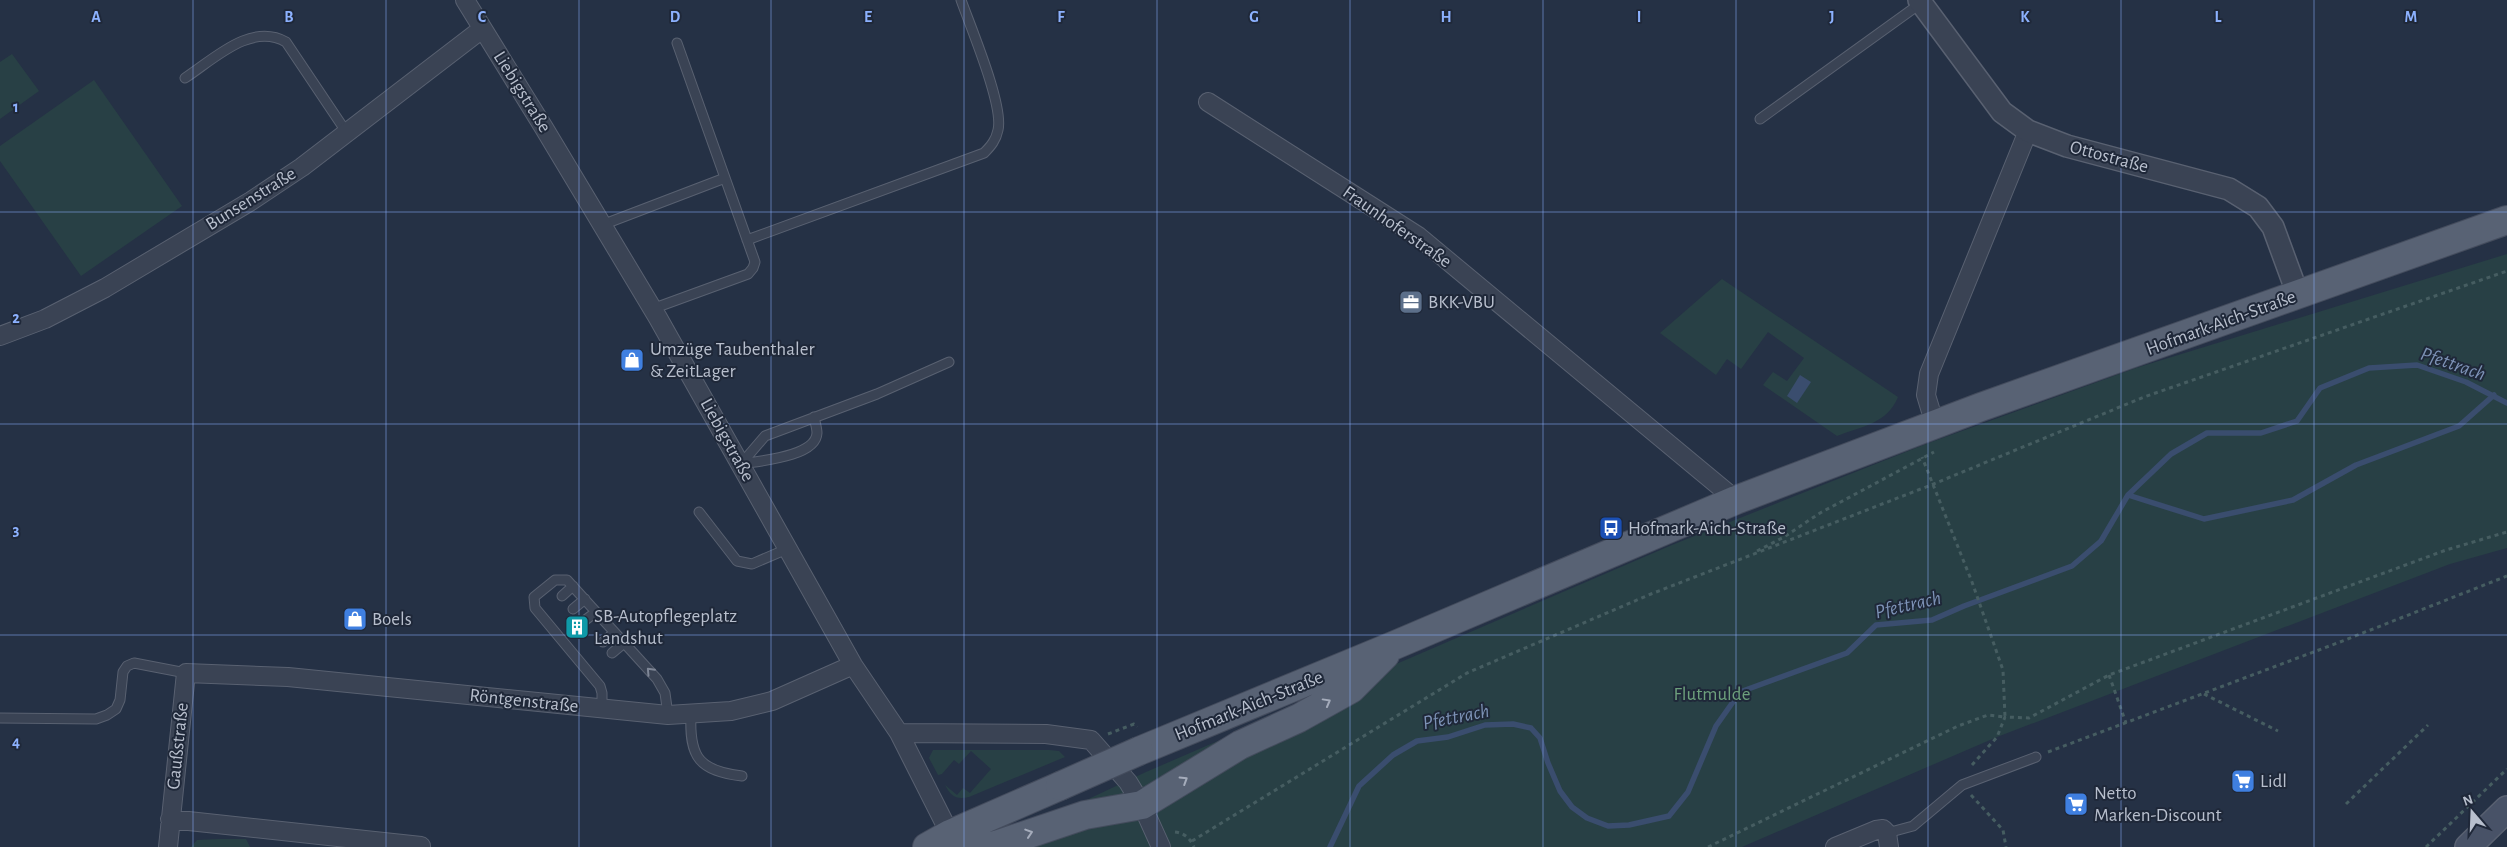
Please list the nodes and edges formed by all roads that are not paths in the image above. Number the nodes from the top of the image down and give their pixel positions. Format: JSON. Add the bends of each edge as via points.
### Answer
{"nodes":[{"id":1,"x":465,"y":0,"type":"edge"},
{"id":2,"x":961,"y":0,"type":"edge"},
{"id":3,"x":1920,"y":2,"type":"edge"},
{"id":4,"x":482,"y":29,"type":"junction"},
{"id":5,"x":677,"y":43,"type":"dead end"},
{"id":6,"x":185,"y":78,"type":"dead end"},
{"id":7,"x":1208,"y":102,"type":"dead end"},
{"id":8,"x":1760,"y":118,"type":"dead end"},
{"id":9,"x":2028,"y":131,"type":"junction"},
{"id":10,"x":347,"y":133,"type":"junction"},
{"id":11,"x":726,"y":178,"type":"junction"},
{"id":12,"x":2507,"y":220,"type":"edge"},
{"id":13,"x":602,"y":225,"type":"junction"},
{"id":14,"x":747,"y":240,"type":"junction"},
{"id":15,"x":2298,"y":295,"type":"junction"},
{"id":16,"x":652,"y":309,"type":"junction"},
{"id":17,"x":0,"y":336,"type":"edge"},
{"id":18,"x":949,"y":362,"type":"dead end"},
{"id":19,"x":814,"y":418,"type":"junction"},
{"id":20,"x":1936,"y":437,"type":"junction"},
{"id":21,"x":741,"y":464,"type":"junction"},
{"id":22,"x":1736,"y":500,"type":"junction"},
{"id":23,"x":699,"y":512,"type":"dead end"},
{"id":24,"x":787,"y":549,"type":"junction"},
{"id":25,"x":573,"y":586,"type":"junction"},
{"id":26,"x":562,"y":596,"type":"dead end"},
{"id":27,"x":585,"y":599,"type":"junction"},
{"id":28,"x":573,"y":609,"type":"dead end"},
{"id":29,"x":596,"y":612,"type":"junction"},
{"id":30,"x":558,"y":621,"type":"dead end"},
{"id":31,"x":584,"y":621,"type":"dead end"},
{"id":32,"x":550,"y":628,"type":"junction"},
{"id":33,"x":569,"y":633,"type":"dead end"},
{"id":34,"x":614,"y":633,"type":"junction"},
{"id":35,"x":561,"y":640,"type":"junction"},
{"id":36,"x":602,"y":642,"type":"dead end"},
{"id":37,"x":624,"y":644,"type":"junction"},
{"id":38,"x":1395,"y":646,"type":"junction"},
{"id":39,"x":612,"y":653,"type":"dead end"},
{"id":40,"x":587,"y":654,"type":"dead end"},
{"id":41,"x":578,"y":661,"type":"junction"},
{"id":42,"x":853,"y":665,"type":"junction"},
{"id":43,"x":597,"y":666,"type":"dead end"},
{"id":44,"x":186,"y":673,"type":"junction"},
{"id":45,"x":588,"y":673,"type":"junction"},
{"id":46,"x":602,"y":708,"type":"junction"},
{"id":47,"x":691,"y":714,"type":"junction"},
{"id":48,"x":668,"y":715,"type":"junction"},
{"id":49,"x":0,"y":718,"type":"edge"},
{"id":50,"x":899,"y":733,"type":"junction"},
{"id":51,"x":2036,"y":757,"type":"road end"},
{"id":52,"x":742,"y":776,"type":"dead end"},
{"id":53,"x":1142,"y":805,"type":"junction"},
{"id":54,"x":2507,"y":809,"type":"edge"},
{"id":55,"x":170,"y":819,"type":"junction"},
{"id":56,"x":1888,"y":840,"type":"edge"},
{"id":57,"x":938,"y":841,"type":"edge"},
{"id":58,"x":427,"y":846,"type":"edge"},
{"id":59,"x":168,"y":847,"type":"edge"},
{"id":60,"x":1161,"y":847,"type":"edge"},
{"id":61,"x":1835,"y":847,"type":"edge"},
{"id":62,"x":2468,"y":847,"type":"edge"}],
"edges":[{"from":1,"to":4,"type":"street","name":"Liebigstraße"},
{"from":2,"to":14,"type":"lane","via":[[999,109],[999,129],[994,143],[984,153]]},
{"from":3,"to":8,"type":"lane"},
{"from":3,"to":9,"type":"street","name":"Ottostraße","via":[[2002,112]]},
{"from":4,"to":10,"type":"street","name":"Bunsenstraße"},
{"from":4,"to":13,"type":"street","name":"Liebigstraße"},
{"from":5,"to":11,"type":"lane"},
{"from":6,"to":10,"type":"lane","via":[[253,36],[276,36],[286,42]]},
{"from":7,"to":22,"type":"street","name":"Fraunhoferstraße","via":[[1418,236]]},
{"from":9,"to":15,"type":"street","name":"Ottostraße","via":[[2067,146],[2229,189],[2258,207],[2273,227]]},
{"from":9,"to":20,"type":"street","via":[[1929,374],[1926,395]]},
{"from":10,"to":17,"type":"street","name":"Bunsenstraße","via":[[252,201],[105,288],[45,319]]},
{"from":11,"to":13,"type":"lane"},
{"from":11,"to":14,"type":"lane"},
{"from":12,"to":15,"type":"main road","name":"Hofmark-Aich-Straße"},
{"from":13,"to":16,"type":"street","name":"Liebigstraße"},
{"from":14,"to":16,"type":"lane","via":[[755,262],[748,274]]},
{"from":15,"to":20,"type":"main road","name":"Hofmark-Aich-Straße"},
{"from":16,"to":21,"type":"street","name":"Liebigstraße"},
{"from":18,"to":19,"type":"lane"},
{"from":19,"to":21,"type":"lane","via":[[765,436]]},
{"from":19,"to":21,"type":"lane","via":[[817,434],[813,442],[790,456]]},
{"from":20,"to":22,"type":"main road","name":"Hofmark-Aich-Straße"},
{"from":21,"to":24,"type":"street","name":"Liebigstraße"},
{"from":22,"to":38,"type":"main road","name":"Hofmark-Aich-Straße"},
{"from":23,"to":24,"type":"lane","via":[[737,561],[752,564]]},
{"from":24,"to":42,"type":"street","name":"Liebigstraße"},
{"from":25,"to":26,"type":"lane"},
{"from":25,"to":27,"type":"lane"},
{"from":25,"to":32,"type":"lane","via":[[567,580],[555,580],[534,597],[533,602],[544,611]]},
{"from":27,"to":28,"type":"lane"},
{"from":27,"to":29,"type":"lane"},
{"from":29,"to":31,"type":"lane"},
{"from":29,"to":34,"type":"lane"},
{"from":30,"to":32,"type":"lane"},
{"from":32,"to":35,"type":"lane"},
{"from":33,"to":35,"type":"lane"},
{"from":34,"to":36,"type":"lane"},
{"from":34,"to":37,"type":"lane"},
{"from":35,"to":41,"type":"lane"},
{"from":37,"to":39,"type":"lane"},
{"from":48,"to":37,"type":"lane","one_way":true,"via":[[665,693],[657,679]]},
{"from":53,"to":38,"type":"main road","one_way":true,"via":[[1240,745],[1351,689]]},
{"from":38,"to":57,"type":"main road","name":"Hofmark-Aich-Straße","bridge":true,"via":[[1139,751]]},
{"from":40,"to":41,"type":"lane"},
{"from":41,"to":45,"type":"lane"},
{"from":42,"to":47,"type":"street","name":"Röntgenstraße","via":[[772,701],[731,711]]},
{"from":42,"to":50,"type":"street","name":"Liebigstraße"},
{"from":43,"to":45,"type":"lane"},
{"from":44,"to":46,"type":"street","name":"Röntgenstraße","via":[[288,677]]},
{"from":44,"to":49,"type":"lane","via":[[134,663],[127,666],[116,709],[96,719]]},
{"from":44,"to":55,"type":"street","name":"Gaußstraße"},
{"from":45,"to":46,"type":"lane","via":[[600,686]]},
{"from":46,"to":48,"type":"street","name":"Röntgenstraße"},
{"from":47,"to":48,"type":"street","name":"Röntgenstraße"},
{"from":47,"to":52,"type":"lane","via":[[694,750],[703,764],[719,773]]},
{"from":50,"to":53,"type":"street","via":[[1046,734],[1091,740],[1128,782]]},
{"from":50,"to":57,"type":"street","name":"Liebigstraße"},
{"from":51,"to":56,"type":"lane","via":[[1962,785],[1913,826]]},
{"from":57,"to":53,"type":"main road","one_way":true,"via":[[993,846],[1085,815]]},
{"from":53,"to":60,"type":"street"},
{"from":54,"to":62,"type":"main road"},
{"from":55,"to":58,"type":"street"},
{"from":55,"to":59,"type":"street","name":"Gaußstraße"},
{"from":56,"to":61,"type":"street","via":[[1883,829]]}]}
